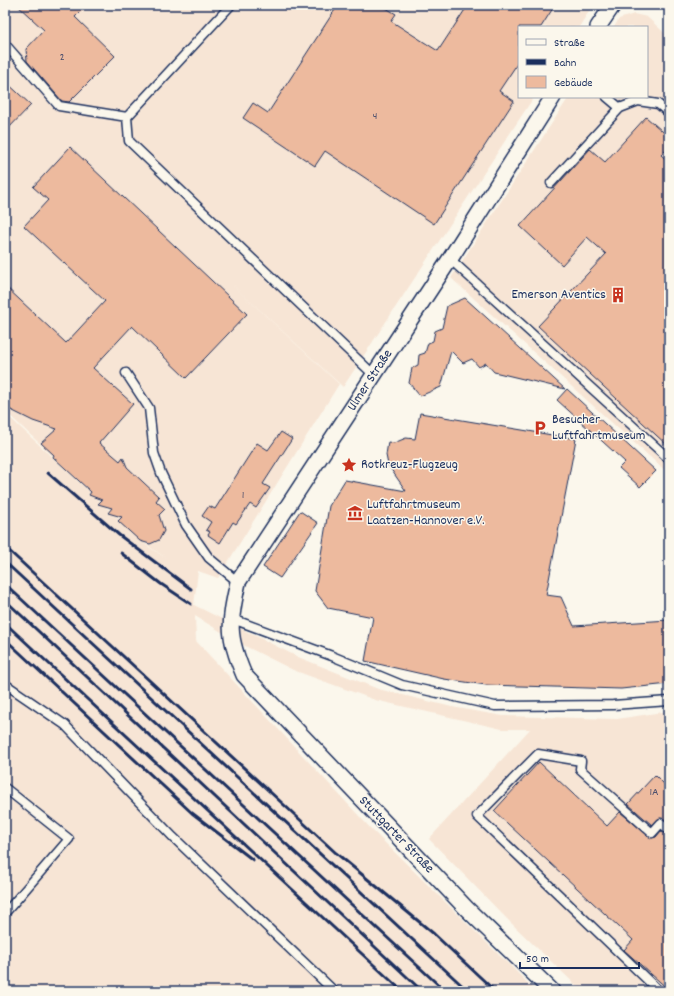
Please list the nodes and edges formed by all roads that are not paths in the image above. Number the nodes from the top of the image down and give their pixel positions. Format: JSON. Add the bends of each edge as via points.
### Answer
{"nodes":[{"id":1,"x":230,"y":5,"type":"edge"},
{"id":2,"x":613,"y":5,"type":"edge"},
{"id":3,"x":599,"y":26,"type":"edge"},
{"id":4,"x":5,"y":44,"type":"edge"},
{"id":5,"x":552,"y":98,"type":"edge"},
{"id":6,"x":608,"y":98,"type":"edge"},
{"id":7,"x":620,"y":108,"type":"junction"},
{"id":8,"x":669,"y":113,"type":"edge"},
{"id":9,"x":127,"y":117,"type":"junction"},
{"id":10,"x":551,"y":183,"type":"dead end"},
{"id":11,"x":450,"y":259,"type":"junction"},
{"id":12,"x":126,"y":373,"type":"dead end"},
{"id":13,"x":374,"y":375,"type":"junction"},
{"id":14,"x":669,"y":459,"type":"edge"},
{"id":15,"x":238,"y":582,"type":"junction"},
{"id":16,"x":230,"y":618,"type":"junction"},
{"id":17,"x":244,"y":675,"type":"joint"},
{"id":18,"x":5,"y":684,"type":"edge"},
{"id":19,"x":669,"y":700,"type":"edge"},
{"id":20,"x":5,"y":788,"type":"edge"},
{"id":21,"x":669,"y":830,"type":"edge"},
{"id":22,"x":5,"y":913,"type":"edge"},
{"id":23,"x":334,"y":991,"type":"edge"},
{"id":24,"x":552,"y":991,"type":"edge"},
{"id":25,"x":659,"y":991,"type":"edge"}],
"edges":[{"from":1,"to":9,"type":"lane"},
{"from":2,"to":3,"type":"street"},
{"from":4,"to":9,"type":"lane","via":[[59,106]]},
{"from":5,"to":11,"type":"street","name":"Ulmer Straße"},
{"from":6,"to":7,"type":"lane"},
{"from":7,"to":8,"type":"lane","via":[[638,101],[658,104]]},
{"from":7,"to":10,"type":"lane"},
{"from":9,"to":13,"type":"lane","via":[[130,141]]},
{"from":11,"to":13,"type":"street","name":"Ulmer Straße"},
{"from":11,"to":14,"type":"lane"},
{"from":12,"to":15,"type":"lane","via":[[149,408],[154,453],[160,473],[186,525],[209,558]]},
{"from":13,"to":15,"type":"street","name":"Ulmer Straße"},
{"from":15,"to":16,"type":"street","name":"Ulmer Straße"},
{"from":16,"to":17,"type":"street","name":"Ulmer Straße","via":[[233,650]]},
{"from":16,"to":19,"type":"lane","via":[[402,685],[495,706],[613,705]]},
{"from":17,"to":24,"type":"street","name":"Stuttgarter Straße","via":[[467,909]]},
{"from":18,"to":23,"type":"lane","via":[[65,725],[173,837]]},
{"from":20,"to":22,"type":"lane","via":[[69,839]]},
{"from":21,"to":25,"type":"lane","via":[[661,823],[652,833],[580,769],[581,761],[538,754],[477,816]]}]}
